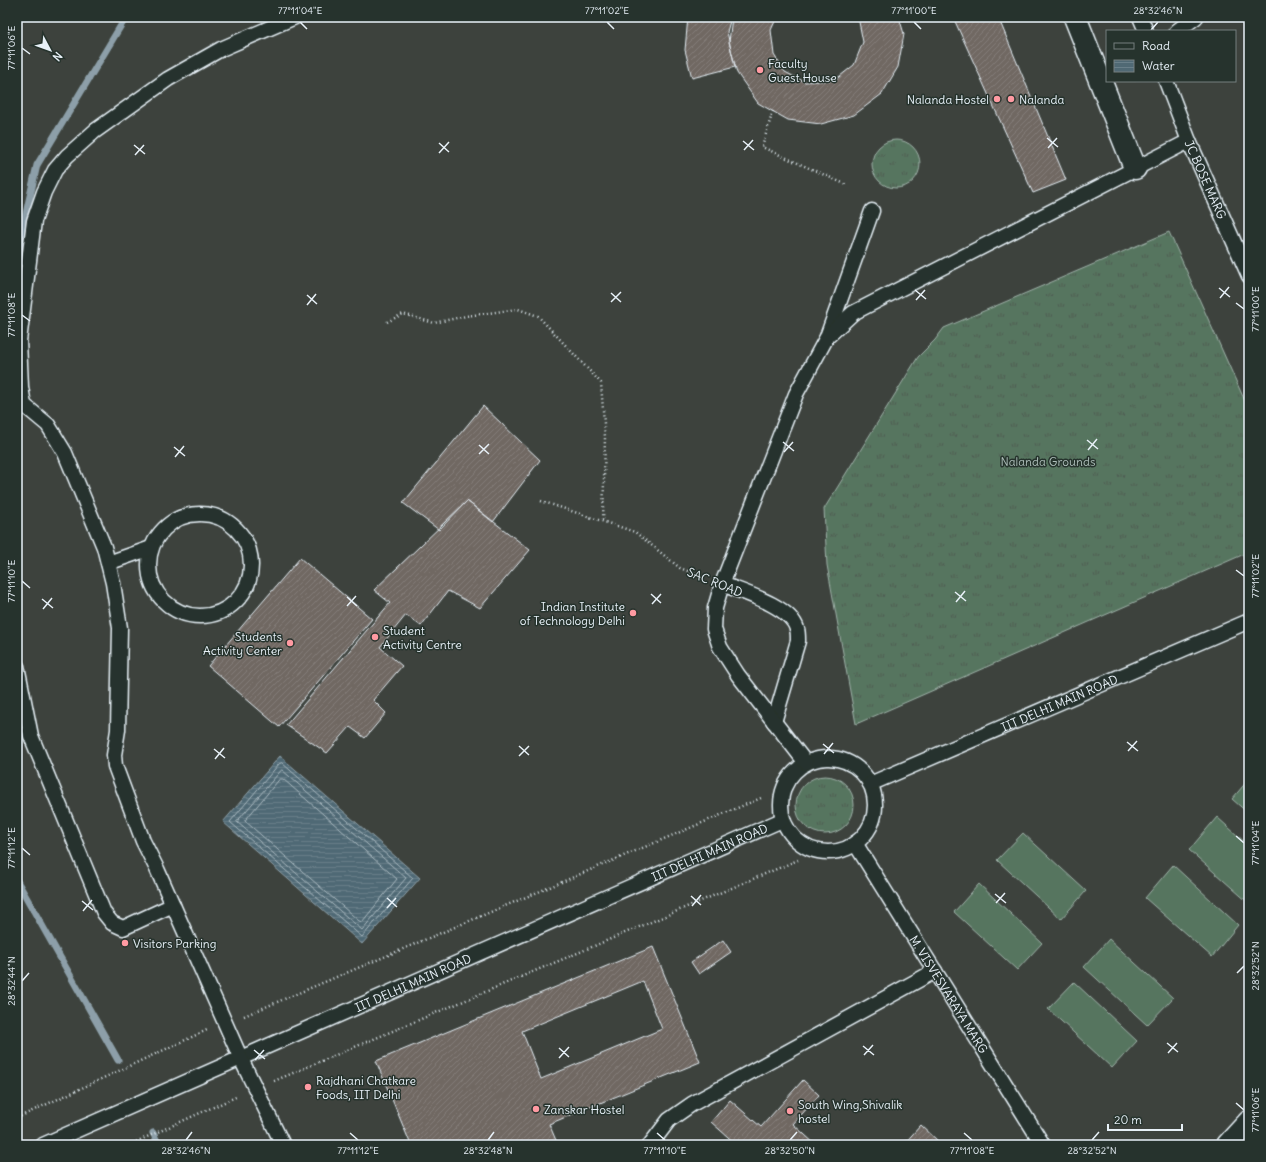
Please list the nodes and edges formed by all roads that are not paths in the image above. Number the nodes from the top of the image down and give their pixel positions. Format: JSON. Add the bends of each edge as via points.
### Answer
{"nodes":[{"id":1,"x":295,"y":17,"type":"edge"},
{"id":2,"x":1075,"y":17,"type":"edge"},
{"id":3,"x":1140,"y":17,"type":"edge"},
{"id":4,"x":1196,"y":17,"type":"edge"},
{"id":5,"x":1146,"y":30,"type":"edge"},
{"id":6,"x":1177,"y":30,"type":"edge"},
{"id":7,"x":1166,"y":82,"type":"edge"},
{"id":8,"x":1189,"y":141,"type":"junction"},
{"id":9,"x":1135,"y":168,"type":"junction"},
{"id":10,"x":872,"y":211,"type":"dead end"},
{"id":11,"x":1249,"y":276,"type":"edge"},
{"id":12,"x":827,"y":337,"type":"junction"},
{"id":13,"x":21,"y":406,"type":"edge"},
{"id":14,"x":151,"y":548,"type":"junction"},
{"id":15,"x":108,"y":563,"type":"junction"},
{"id":16,"x":722,"y":584,"type":"junction"},
{"id":17,"x":1249,"y":621,"type":"edge"},
{"id":18,"x":17,"y":666,"type":"edge"},
{"id":19,"x":774,"y":722,"type":"junction"},
{"id":20,"x":806,"y":763,"type":"junction"},
{"id":21,"x":870,"y":784,"type":"junction"},
{"id":22,"x":782,"y":820,"type":"junction"},
{"id":23,"x":855,"y":843,"type":"junction"},
{"id":24,"x":173,"y":905,"type":"junction"},
{"id":25,"x":935,"y":971,"type":"junction"},
{"id":26,"x":241,"y":1059,"type":"junction"},
{"id":27,"x":1249,"y":1122,"type":"edge"},
{"id":28,"x":43,"y":1145,"type":"edge"},
{"id":29,"x":283,"y":1145,"type":"edge"},
{"id":30,"x":650,"y":1145,"type":"edge"},
{"id":31,"x":1043,"y":1145,"type":"edge"},
{"id":32,"x":1228,"y":1145,"type":"edge"}],
"edges":[{"from":1,"to":13,"type":"lane","via":[[221,49],[168,79],[95,131],[55,170],[34,221],[19,341]]},
{"from":2,"to":9,"type":"street"},
{"from":3,"to":5,"type":"lane"},
{"from":4,"to":6,"type":"lane"},
{"from":7,"to":8,"type":"lane","name":"JC BOSE MARG"},
{"from":8,"to":9,"type":"lane"},
{"from":8,"to":11,"type":"lane","name":"JC BOSE MARG"},
{"from":9,"to":12,"type":"lane","via":[[853,313]]},
{"from":10,"to":12,"type":"lane"},
{"from":12,"to":16,"type":"lane","via":[[796,394]]},
{"from":13,"to":15,"type":"lane","via":[[48,425],[65,453],[104,547]]},
{"from":14,"to":14,"type":"lane","via":[[159,533],[170,522],[185,515],[202,513],[218,516],[232,524],[243,536],[250,551],[251,568],[248,584],[238,599],[224,610],[208,616],[190,616],[173,610],[160,598],[151,583],[148,566]]},
{"from":14,"to":15,"type":"lane"},
{"from":15,"to":24,"type":"lane","via":[[120,628],[115,766],[143,841]]},
{"from":16,"to":19,"type":"lane","via":[[715,608],[714,628],[720,647]]},
{"from":16,"to":19,"type":"lane","name":"SAC ROAD","via":[[774,605],[787,614],[797,628],[798,641]]},
{"from":17,"to":21,"type":"lane","name":"IIT DELHI MAIN ROAD"},
{"from":18,"to":24,"type":"lane","via":[[31,736],[104,913],[112,924],[123,928]]},
{"from":19,"to":20,"type":"lane"},
{"from":20,"to":21,"type":"lane","via":[[824,758],[842,760],[859,769]]},
{"from":20,"to":22,"type":"lane","via":[[784,786],[780,798]]},
{"from":21,"to":23,"type":"lane","via":[[874,800],[873,816],[866,832]]},
{"from":22,"to":23,"type":"lane","via":[[800,844],[816,850],[839,851]]},
{"from":22,"to":26,"type":"lane","name":"IIT DELHI MAIN ROAD"},
{"from":23,"to":25,"type":"lane","name":"M. VISVESVARAYA MARG"},
{"from":24,"to":26,"type":"lane"},
{"from":25,"to":30,"type":"lane","via":[[692,1104],[669,1120]]},
{"from":25,"to":31,"type":"lane","name":"M. VISVESVARAYA MARG"},
{"from":26,"to":28,"type":"lane","name":"IIT DELHI MAIN ROAD"},
{"from":26,"to":29,"type":"lane"},
{"from":27,"to":32,"type":"street"}]}
